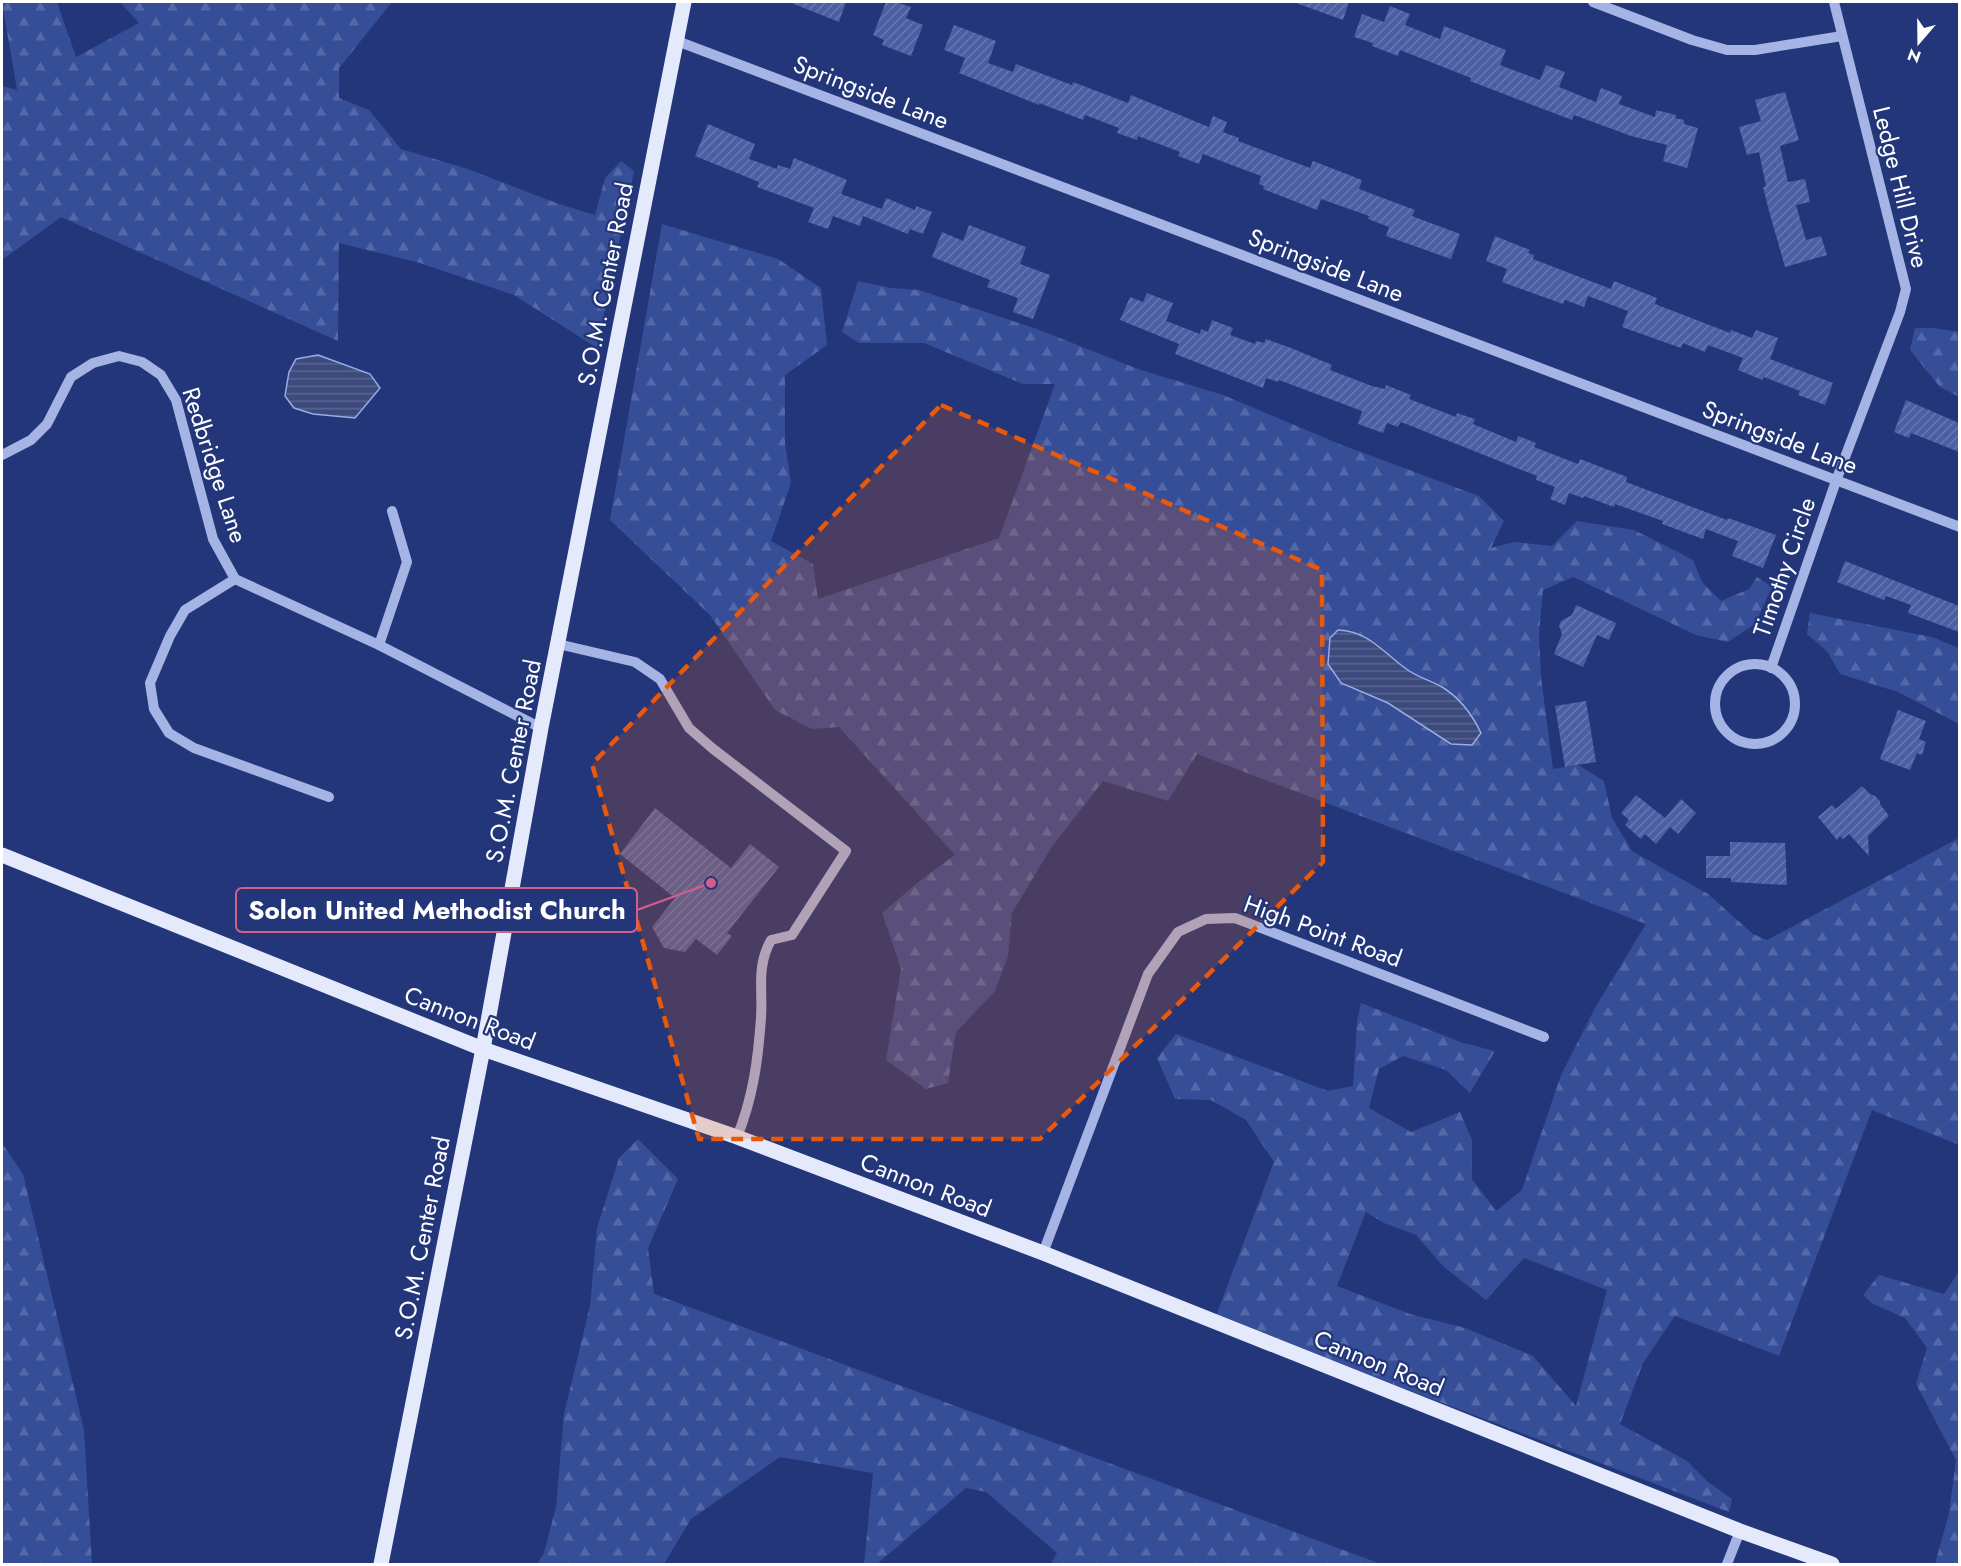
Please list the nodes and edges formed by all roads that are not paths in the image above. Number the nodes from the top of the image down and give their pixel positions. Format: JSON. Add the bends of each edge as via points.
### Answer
{"nodes":[{"id":1,"x":684,"y":2,"type":"edge"},
{"id":2,"x":1593,"y":2,"type":"edge"},
{"id":3,"x":1834,"y":2,"type":"edge"},
{"id":4,"x":1842,"y":36,"type":"junction"},
{"id":5,"x":677,"y":41,"type":"junction"},
{"id":6,"x":2,"y":455,"type":"edge"},
{"id":7,"x":1836,"y":481,"type":"junction"},
{"id":8,"x":392,"y":511,"type":"dead end"},
{"id":9,"x":1959,"y":527,"type":"edge"},
{"id":10,"x":235,"y":579,"type":"junction"},
{"id":11,"x":558,"y":644,"type":"junction"},
{"id":12,"x":379,"y":645,"type":"junction"},
{"id":13,"x":1771,"y":668,"type":"junction"},
{"id":14,"x":541,"y":728,"type":"junction"},
{"id":15,"x":329,"y":797,"type":"dead end"},
{"id":16,"x":2,"y":855,"type":"edge"},
{"id":17,"x":1544,"y":1037,"type":"dead end"},
{"id":18,"x":483,"y":1049,"type":"junction"},
{"id":19,"x":737,"y":1137,"type":"junction"},
{"id":20,"x":1043,"y":1253,"type":"junction"},
{"id":21,"x":1740,"y":1531,"type":"junction"},
{"id":22,"x":381,"y":1564,"type":"edge"},
{"id":23,"x":1727,"y":1564,"type":"edge"},
{"id":24,"x":1832,"y":1564,"type":"edge"}],
"edges":[{"from":1,"to":5,"type":"main road","name":"S.O.M. Center Road"},
{"from":2,"to":4,"type":"street","via":[[1727,50],[1755,50]]},
{"from":3,"to":4,"type":"street","name":"Ledge Hill Drive"},
{"from":4,"to":7,"type":"street","name":"Ledge Hill Drive","via":[[1906,289]]},
{"from":5,"to":7,"type":"street","name":"Springside Lane"},
{"from":5,"to":11,"type":"main road","name":"S.O.M. Center Road"},
{"from":6,"to":10,"type":"street","name":"Redbridge Lane","via":[[31,440],[47,424],[71,377],[93,363],[119,356],[142,362],[161,375],[176,400],[213,539]]},
{"from":7,"to":9,"type":"street","name":"Springside Lane"},
{"from":7,"to":13,"type":"street","name":"Timothy Circle"},
{"from":8,"to":12,"type":"street","via":[[407,562]]},
{"from":10,"to":12,"type":"street","name":"Redbridge Lane"},
{"from":10,"to":15,"type":"street","via":[[185,610],[150,683],[154,709],[169,733],[195,748]]},
{"from":11,"to":14,"type":"main road","name":"S.O.M. Center Road"},
{"from":11,"to":19,"type":"street","via":[[635,662],[660,679],[689,728],[846,851],[792,934],[771,940],[763,956],[757,1061],[748,1110]]},
{"from":12,"to":14,"type":"street","name":"Redbridge Lane"},
{"from":13,"to":13,"type":"street","via":[[1791,686],[1795,709],[1789,726],[1767,743],[1740,742],[1720,726],[1715,708],[1717,689],[1734,670],[1752,665]]},
{"from":14,"to":18,"type":"main road","name":"S.O.M. Center Road"},
{"from":16,"to":18,"type":"main road","name":"Cannon Road"},
{"from":17,"to":20,"type":"street","name":"High Point Road","via":[[1235,918],[1206,919],[1178,932],[1148,974]]},
{"from":18,"to":19,"type":"main road","name":"Cannon Road"},
{"from":18,"to":22,"type":"main road","name":"S.O.M. Center Road"},
{"from":19,"to":20,"type":"main road","name":"Cannon Road"},
{"from":20,"to":21,"type":"main road","name":"Cannon Road"},
{"from":21,"to":23,"type":"street"},
{"from":21,"to":24,"type":"main road","name":"Cannon Road"}]}
